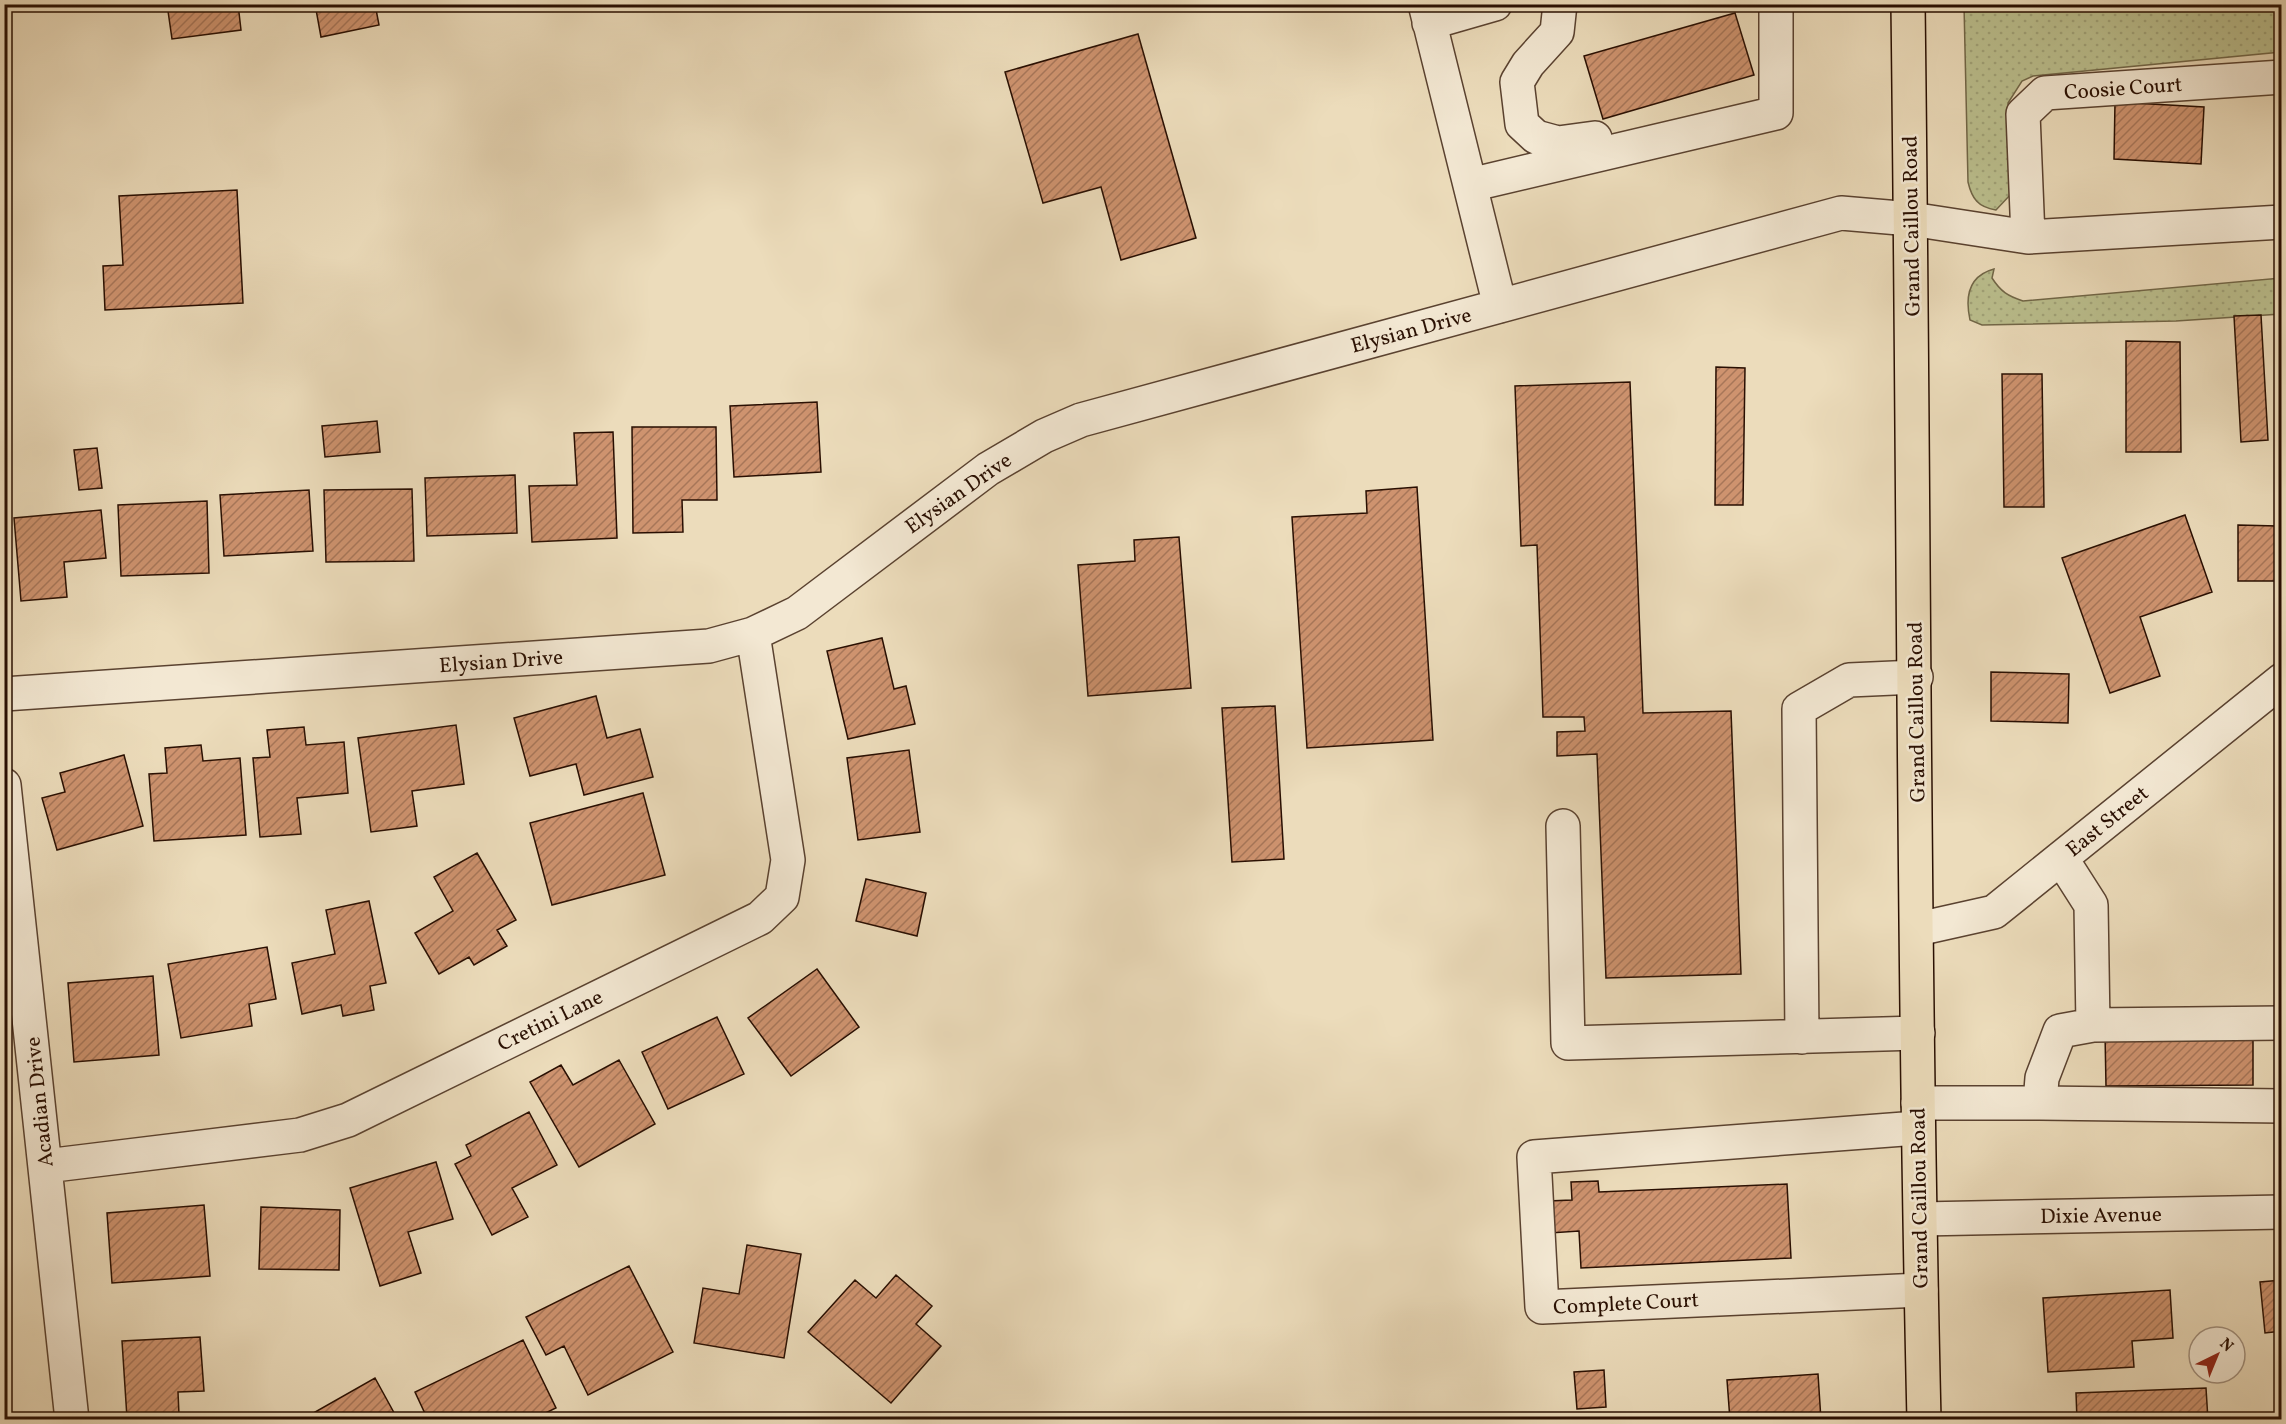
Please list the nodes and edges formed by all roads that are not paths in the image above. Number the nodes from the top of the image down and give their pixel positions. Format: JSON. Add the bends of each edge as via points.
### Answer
{"nodes":[{"id":1,"x":1495,"y":4,"type":"edge"},
{"id":2,"x":1560,"y":4,"type":"edge"},
{"id":3,"x":1776,"y":4,"type":"edge"},
{"id":4,"x":1908,"y":4,"type":"edge"},
{"id":5,"x":1427,"y":14,"type":"edge"},
{"id":6,"x":2282,"y":76,"type":"edge"},
{"id":7,"x":1774,"y":90,"type":"junction"},
{"id":8,"x":1470,"y":184,"type":"junction"},
{"id":9,"x":1911,"y":219,"type":"junction"},
{"id":10,"x":2282,"y":222,"type":"edge"},
{"id":11,"x":2028,"y":237,"type":"junction"},
{"id":12,"x":1500,"y":306,"type":"junction"},
{"id":13,"x":753,"y":634,"type":"junction"},
{"id":14,"x":1916,"y":677,"type":"junction"},
{"id":15,"x":2282,"y":680,"type":"edge"},
{"id":16,"x":4,"y":694,"type":"edge"},
{"id":17,"x":4,"y":785,"type":"edge"},
{"id":18,"x":1563,"y":826,"type":"dead end"},
{"id":19,"x":2061,"y":858,"type":"junction"},
{"id":20,"x":1918,"y":929,"type":"junction"},
{"id":21,"x":2282,"y":1023,"type":"edge"},
{"id":22,"x":2093,"y":1025,"type":"junction"},
{"id":23,"x":1918,"y":1033,"type":"junction"},
{"id":24,"x":1802,"y":1037,"type":"junction"},
{"id":25,"x":2040,"y":1103,"type":"junction"},
{"id":26,"x":2282,"y":1106,"type":"edge"},
{"id":27,"x":1918,"y":1116,"type":"junction"},
{"id":28,"x":46,"y":1166,"type":"junction"},
{"id":29,"x":2282,"y":1212,"type":"edge"},
{"id":30,"x":1921,"y":1219,"type":"junction"},
{"id":31,"x":1921,"y":1290,"type":"junction"},
{"id":32,"x":72,"y":1419,"type":"edge"},
{"id":33,"x":1924,"y":1419,"type":"edge"}],
"edges":[{"from":1,"to":5,"type":"street"},
{"from":2,"to":7,"type":"street","via":[[1557,32],[1517,82],[1522,124],[1536,137],[1558,143],[1582,142]]},
{"from":3,"to":7,"type":"street"},
{"from":4,"to":9,"type":"main road","name":"Grand Caillou Road"},
{"from":5,"to":8,"type":"street"},
{"from":6,"to":11,"type":"street","name":"Coosie Court","via":[[2045,93],[2023,114]]},
{"from":7,"to":8,"type":"street","via":[[1776,113]]},
{"from":8,"to":12,"type":"street"},
{"from":9,"to":11,"type":"street"},
{"from":9,"to":12,"type":"street","name":"Elysian Drive","via":[[1841,213]]},
{"from":9,"to":14,"type":"main road","name":"Grand Caillou Road"},
{"from":10,"to":11,"type":"street"},
{"from":12,"to":13,"type":"street","name":"Elysian Drive","via":[[1081,420],[1044,436],[988,468],[796,613]]},
{"from":13,"to":16,"type":"street","name":"Elysian Drive","via":[[677,650]]},
{"from":13,"to":28,"type":"street","name":"Cretini Lane","via":[[788,860],[782,897],[760,918],[348,1120],[300,1135]]},
{"from":14,"to":20,"type":"main road","name":"Grand Caillou Road"},
{"from":14,"to":24,"type":"street","via":[[1849,680],[1799,709]]},
{"from":15,"to":19,"type":"street","name":"East Street"},
{"from":17,"to":28,"type":"street","name":"Acadian Drive"},
{"from":18,"to":24,"type":"street","via":[[1568,1043]]},
{"from":19,"to":20,"type":"street","name":"East Street","via":[[1994,912]]},
{"from":19,"to":22,"type":"street","via":[[2091,905]]},
{"from":20,"to":23,"type":"main road","name":"Grand Caillou Road"},
{"from":21,"to":22,"type":"street"},
{"from":22,"to":25,"type":"street","via":[[2060,1031],[2042,1078]]},
{"from":23,"to":24,"type":"street"},
{"from":23,"to":27,"type":"main road","name":"Grand Caillou Road"},
{"from":25,"to":26,"type":"street"},
{"from":25,"to":27,"type":"street"},
{"from":27,"to":30,"type":"main road","name":"Grand Caillou Road"},
{"from":27,"to":31,"type":"street","name":"Complete Court","via":[[1534,1157],[1542,1307]]},
{"from":28,"to":32,"type":"street","name":"Acadian Drive"},
{"from":29,"to":30,"type":"street","name":"Dixie Avenue"},
{"from":30,"to":31,"type":"main road","name":"Grand Caillou Road"},
{"from":31,"to":33,"type":"main road","name":"Grand Caillou Road"}]}
